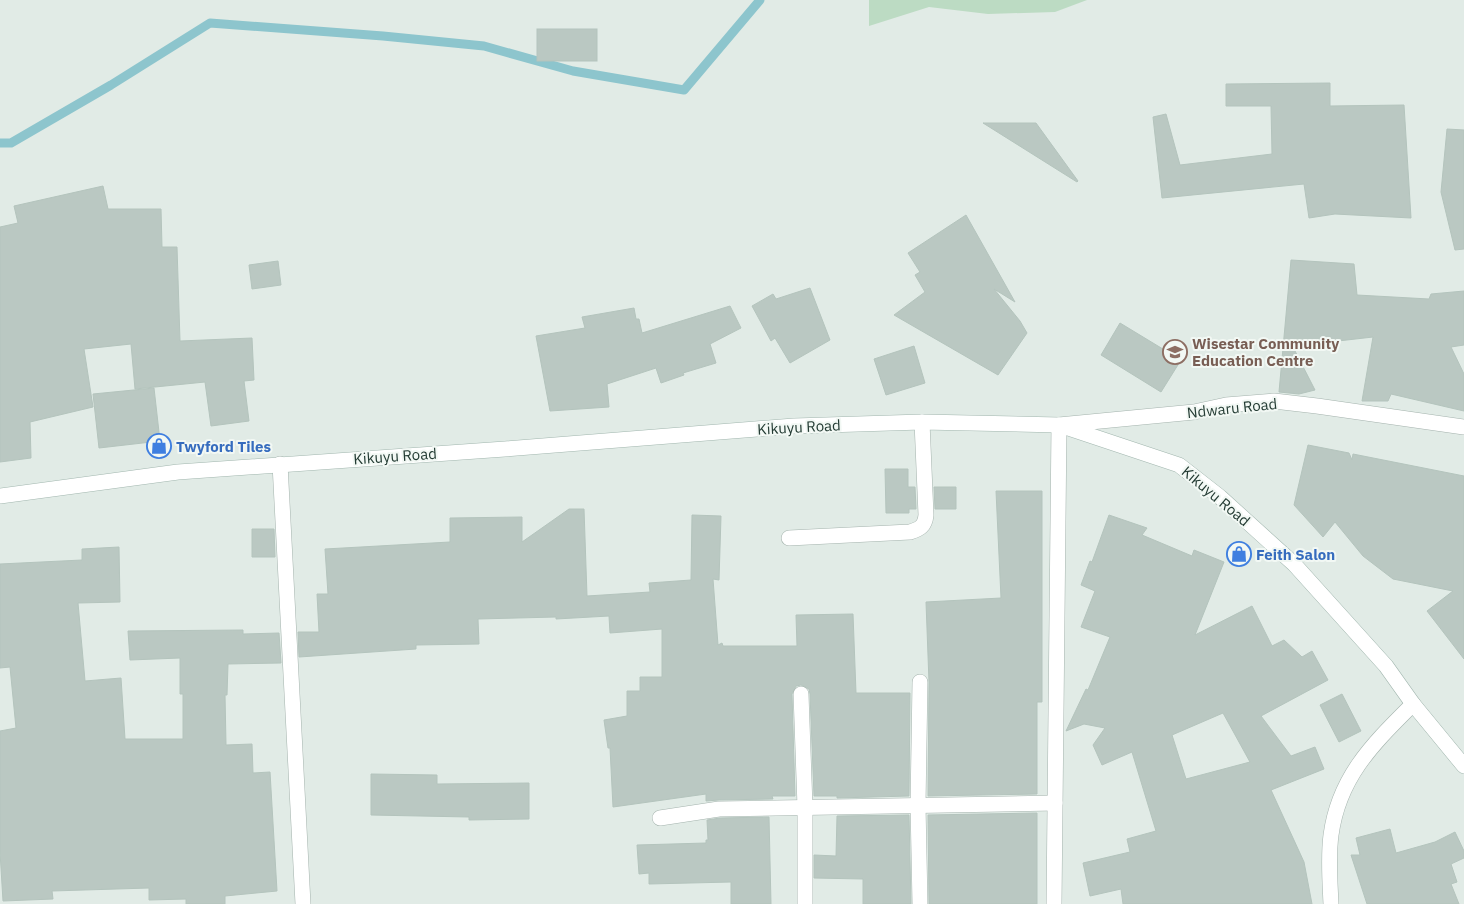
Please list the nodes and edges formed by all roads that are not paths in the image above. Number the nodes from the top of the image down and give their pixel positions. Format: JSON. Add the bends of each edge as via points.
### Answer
{"nodes":[{"id":1,"x":922,"y":422,"type":"junction"},
{"id":2,"x":1059,"y":425,"type":"junction"},
{"id":3,"x":1464,"y":427,"type":"edge"},
{"id":4,"x":280,"y":464,"type":"junction"},
{"id":5,"x":0,"y":496,"type":"edge"},
{"id":6,"x":790,"y":538,"type":"dead end"},
{"id":7,"x":920,"y":682,"type":"dead end"},
{"id":8,"x":801,"y":694,"type":"dead end"},
{"id":9,"x":1413,"y":704,"type":"junction"},
{"id":10,"x":1464,"y":766,"type":"edge"},
{"id":11,"x":1055,"y":803,"type":"junction"},
{"id":12,"x":918,"y":804,"type":"junction"},
{"id":13,"x":805,"y":808,"type":"junction"},
{"id":14,"x":660,"y":818,"type":"dead end"},
{"id":15,"x":303,"y":904,"type":"edge"},
{"id":16,"x":805,"y":904,"type":"edge"},
{"id":17,"x":920,"y":904,"type":"edge"},
{"id":18,"x":1054,"y":904,"type":"edge"},
{"id":19,"x":1331,"y":904,"type":"edge"}],
"edges":[{"from":1,"to":2,"type":"street","name":"Kikuyu Road"},
{"from":1,"to":4,"type":"street","name":"Kikuyu Road","via":[[794,426]]},
{"from":1,"to":6,"type":"street","via":[[926,515],[923,526],[910,532]]},
{"from":2,"to":3,"type":"street","name":"Ndwaru Road","via":[[1274,401]]},
{"from":2,"to":9,"type":"street","name":"Kikuyu Road","via":[[1180,465],[1294,564],[1386,666]]},
{"from":2,"to":11,"type":"street"},
{"from":4,"to":5,"type":"street","name":"Kikuyu Road","via":[[178,472]]},
{"from":4,"to":15,"type":"street"},
{"from":7,"to":12,"type":"street"},
{"from":8,"to":13,"type":"street"},
{"from":9,"to":10,"type":"street","name":"Kikuyu Road"},
{"from":9,"to":19,"type":"street","via":[[1377,740],[1353,771],[1340,799],[1331,835]]},
{"from":11,"to":12,"type":"street"},
{"from":11,"to":18,"type":"street"},
{"from":12,"to":13,"type":"street"},
{"from":12,"to":17,"type":"street"},
{"from":13,"to":14,"type":"street","via":[[719,809]]},
{"from":13,"to":16,"type":"street"}]}
